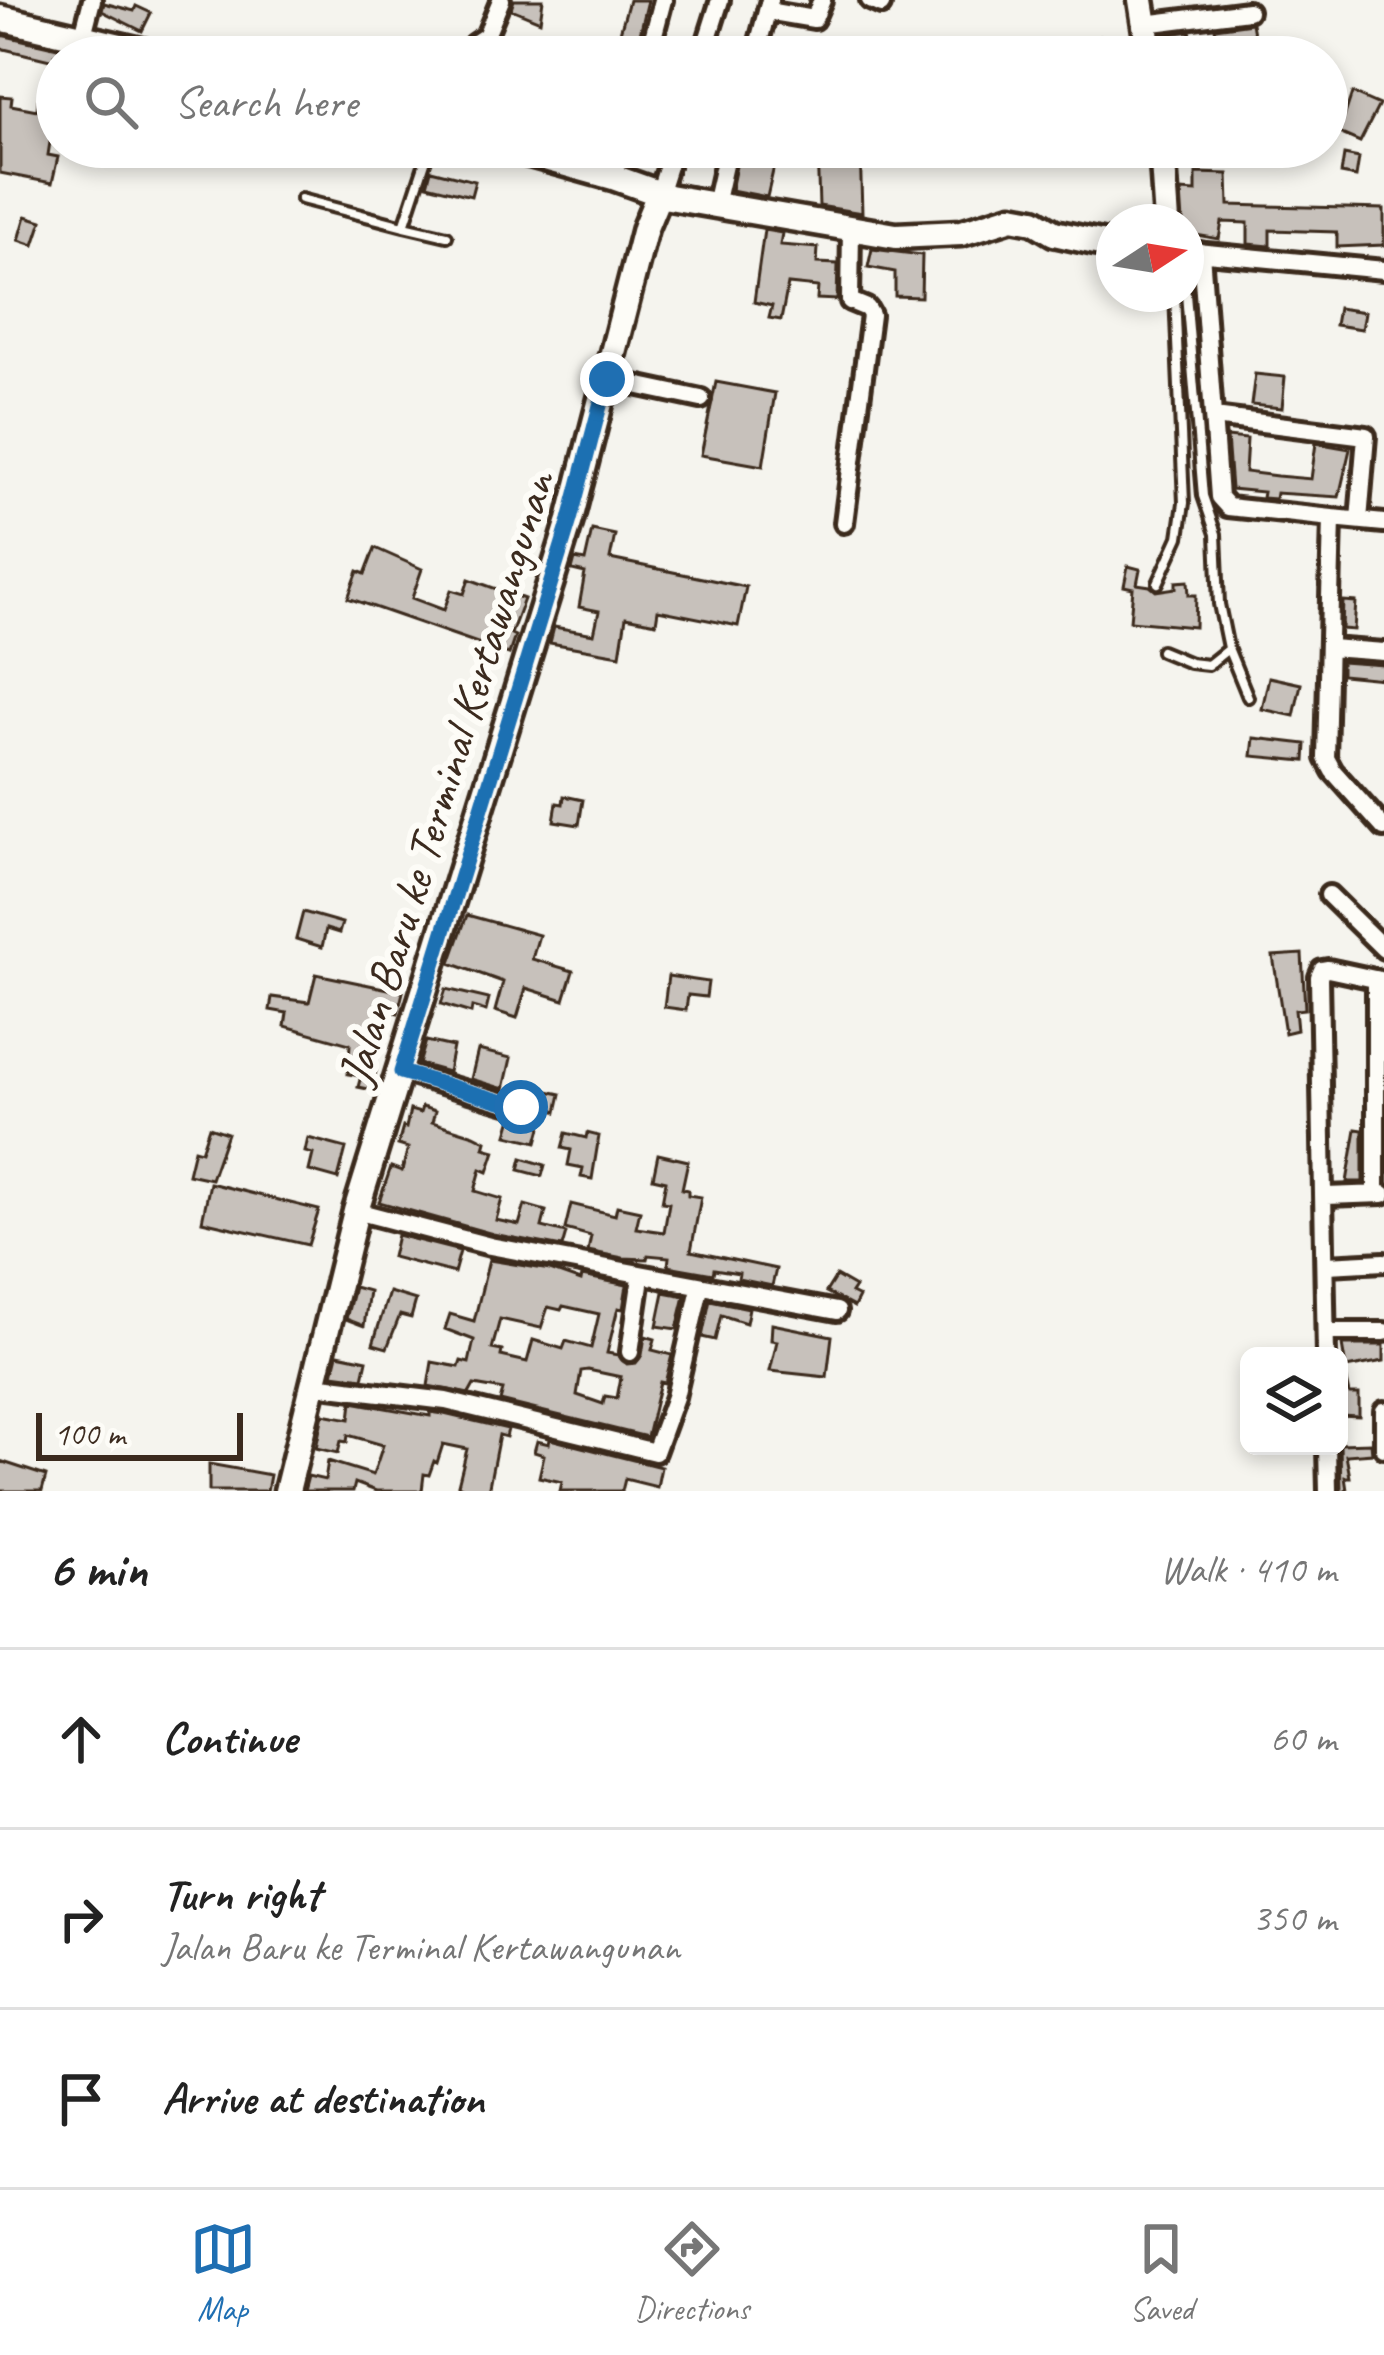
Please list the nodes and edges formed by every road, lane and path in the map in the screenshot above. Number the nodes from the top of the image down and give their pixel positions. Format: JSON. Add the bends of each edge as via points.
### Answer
{"nodes":[{"id":1,"x":92,"y":0,"type":"edge"},
{"id":2,"x":501,"y":0,"type":"edge"},
{"id":3,"x":663,"y":0,"type":"edge"},
{"id":4,"x":720,"y":0,"type":"edge"},
{"id":5,"x":822,"y":0,"type":"edge"},
{"id":6,"x":769,"y":5,"type":"edge"},
{"id":7,"x":1248,"y":11,"type":"dead end"},
{"id":8,"x":1143,"y":12,"type":"edge"},
{"id":9,"x":0,"y":18,"type":"edge"},
{"id":10,"x":83,"y":35,"type":"junction"},
{"id":11,"x":87,"y":36,"type":"edge"},
{"id":12,"x":486,"y":36,"type":"edge"},
{"id":13,"x":654,"y":36,"type":"edge"},
{"id":14,"x":709,"y":36,"type":"edge"},
{"id":15,"x":760,"y":36,"type":"edge"},
{"id":16,"x":423,"y":168,"type":"edge"},
{"id":17,"x":581,"y":168,"type":"edge"},
{"id":18,"x":615,"y":168,"type":"edge"},
{"id":19,"x":667,"y":168,"type":"edge"},
{"id":20,"x":724,"y":168,"type":"edge"},
{"id":21,"x":1163,"y":168,"type":"edge"},
{"id":22,"x":613,"y":177,"type":"junction"},
{"id":23,"x":659,"y":194,"type":"junction"},
{"id":24,"x":301,"y":200,"type":"dead end"},
{"id":25,"x":1166,"y":204,"type":"edge"},
{"id":26,"x":716,"y":205,"type":"junction"},
{"id":27,"x":404,"y":226,"type":"junction"},
{"id":28,"x":851,"y":228,"type":"junction"},
{"id":29,"x":447,"y":236,"type":"dead end"},
{"id":30,"x":1096,"y":241,"type":"edge"},
{"id":31,"x":1204,"y":253,"type":"edge"},
{"id":32,"x":1384,"y":270,"type":"edge"},
{"id":33,"x":1176,"y":312,"type":"edge"},
{"id":34,"x":1187,"y":312,"type":"edge"},
{"id":35,"x":1201,"y":312,"type":"edge"},
{"id":36,"x":607,"y":379,"type":"junction"},
{"id":37,"x":701,"y":399,"type":"dead end"},
{"id":38,"x":1214,"y":417,"type":"junction"},
{"id":39,"x":1375,"y":437,"type":"edge"},
{"id":40,"x":1332,"y":518,"type":"junction"},
{"id":41,"x":1359,"y":520,"type":"junction"},
{"id":42,"x":844,"y":523,"type":"dead end"},
{"id":43,"x":1384,"y":523,"type":"edge"},
{"id":44,"x":1159,"y":583,"type":"dead end"},
{"id":45,"x":1228,"y":648,"type":"junction"},
{"id":46,"x":1330,"y":648,"type":"junction"},
{"id":47,"x":1161,"y":651,"type":"dead end"},
{"id":48,"x":1384,"y":652,"type":"edge"},
{"id":49,"x":1248,"y":698,"type":"dead end"},
{"id":50,"x":1364,"y":806,"type":"junction"},
{"id":51,"x":1384,"y":806,"type":"edge"},
{"id":52,"x":1384,"y":828,"type":"edge"},
{"id":53,"x":1329,"y":895,"type":"dead end"},
{"id":54,"x":1384,"y":949,"type":"edge"},
{"id":55,"x":1380,"y":980,"type":"edge"},
{"id":56,"x":401,"y":1072,"type":"junction"},
{"id":57,"x":538,"y":1112,"type":"dead end"},
{"id":58,"x":1380,"y":1194,"type":"edge"},
{"id":59,"x":1326,"y":1196,"type":"junction"},
{"id":60,"x":356,"y":1211,"type":"junction"},
{"id":61,"x":1384,"y":1262,"type":"edge"},
{"id":62,"x":1327,"y":1265,"type":"junction"},
{"id":63,"x":641,"y":1277,"type":"junction"},
{"id":64,"x":700,"y":1288,"type":"junction"},
{"id":65,"x":837,"y":1311,"type":"dead end"},
{"id":66,"x":1326,"y":1332,"type":"junction"},
{"id":67,"x":1384,"y":1332,"type":"edge"},
{"id":68,"x":1326,"y":1347,"type":"edge"},
{"id":69,"x":630,"y":1352,"type":"dead end"},
{"id":70,"x":314,"y":1385,"type":"junction"},
{"id":71,"x":1384,"y":1411,"type":"edge"},
{"id":72,"x":1384,"y":1448,"type":"edge"},
{"id":73,"x":1327,"y":1455,"type":"edge"},
{"id":74,"x":287,"y":1491,"type":"edge"},
{"id":75,"x":1328,"y":1491,"type":"edge"}],
"edges":[{"from":1,"to":10,"type":"street"},
{"from":2,"to":12,"type":"street"},
{"from":3,"to":13,"type":"street"},
{"from":4,"to":14,"type":"street"},
{"from":5,"to":6,"type":"street","via":[[814,19]]},
{"from":6,"to":15,"type":"street"},
{"from":7,"to":8,"type":"street"},
{"from":9,"to":10,"type":"main road"},
{"from":10,"to":11,"type":"main road"},
{"from":16,"to":27,"type":"lane"},
{"from":17,"to":22,"type":"main road"},
{"from":18,"to":22,"type":"street"},
{"from":19,"to":23,"type":"street"},
{"from":20,"to":26,"type":"street"},
{"from":21,"to":25,"type":"main road"},
{"from":22,"to":23,"type":"main road"},
{"from":23,"to":26,"type":"main road"},
{"from":23,"to":36,"type":"main road","name":"Jalan Baru ke Terminal Kertawangunan"},
{"from":24,"to":27,"type":"lane"},
{"from":26,"to":28,"type":"main road"},
{"from":27,"to":29,"type":"lane"},
{"from":28,"to":30,"type":"main road","via":[[938,236],[1023,217]]},
{"from":28,"to":42,"type":"street","via":[[850,301],[871,315]]},
{"from":31,"to":32,"type":"street"},
{"from":33,"to":44,"type":"lane","via":[[1184,502]]},
{"from":34,"to":45,"type":"lane","via":[[1202,496],[1216,534]]},
{"from":35,"to":38,"type":"street"},
{"from":36,"to":37,"type":"street"},
{"from":36,"to":56,"type":"main road","name":"Jalan Baru ke Terminal Kertawangunan"},
{"from":38,"to":39,"type":"street"},
{"from":38,"to":40,"type":"street","via":[[1221,502]]},
{"from":39,"to":41,"type":"street"},
{"from":40,"to":41,"type":"street"},
{"from":40,"to":46,"type":"street"},
{"from":41,"to":43,"type":"street"},
{"from":45,"to":47,"type":"lane","via":[[1208,665]]},
{"from":45,"to":49,"type":"lane"},
{"from":46,"to":48,"type":"street"},
{"from":46,"to":50,"type":"street","via":[[1326,758]]},
{"from":50,"to":51,"type":"street"},
{"from":50,"to":52,"type":"street"},
{"from":53,"to":54,"type":"street"},
{"from":55,"to":58,"type":"street"},
{"from":55,"to":59,"type":"street","via":[[1320,973]]},
{"from":56,"to":57,"type":"street"},
{"from":56,"to":60,"type":"main road","name":"Jalan Baru ke Terminal Kertawangunan"},
{"from":58,"to":59,"type":"street"},
{"from":59,"to":62,"type":"street"},
{"from":60,"to":63,"type":"street"},
{"from":60,"to":70,"type":"main road","name":"Jalan Baru ke Terminal Kertawangunan"},
{"from":61,"to":62,"type":"street"},
{"from":62,"to":66,"type":"street"},
{"from":63,"to":64,"type":"street"},
{"from":63,"to":69,"type":"street"},
{"from":64,"to":65,"type":"street"},
{"from":64,"to":70,"type":"street","via":[[655,1452],[446,1401]]},
{"from":66,"to":67,"type":"street"},
{"from":66,"to":68,"type":"street"},
{"from":70,"to":74,"type":"main road","name":"Jalan Baru ke Terminal Kertawangunan"},
{"from":71,"to":72,"type":"street"},
{"from":73,"to":75,"type":"street"}]}
